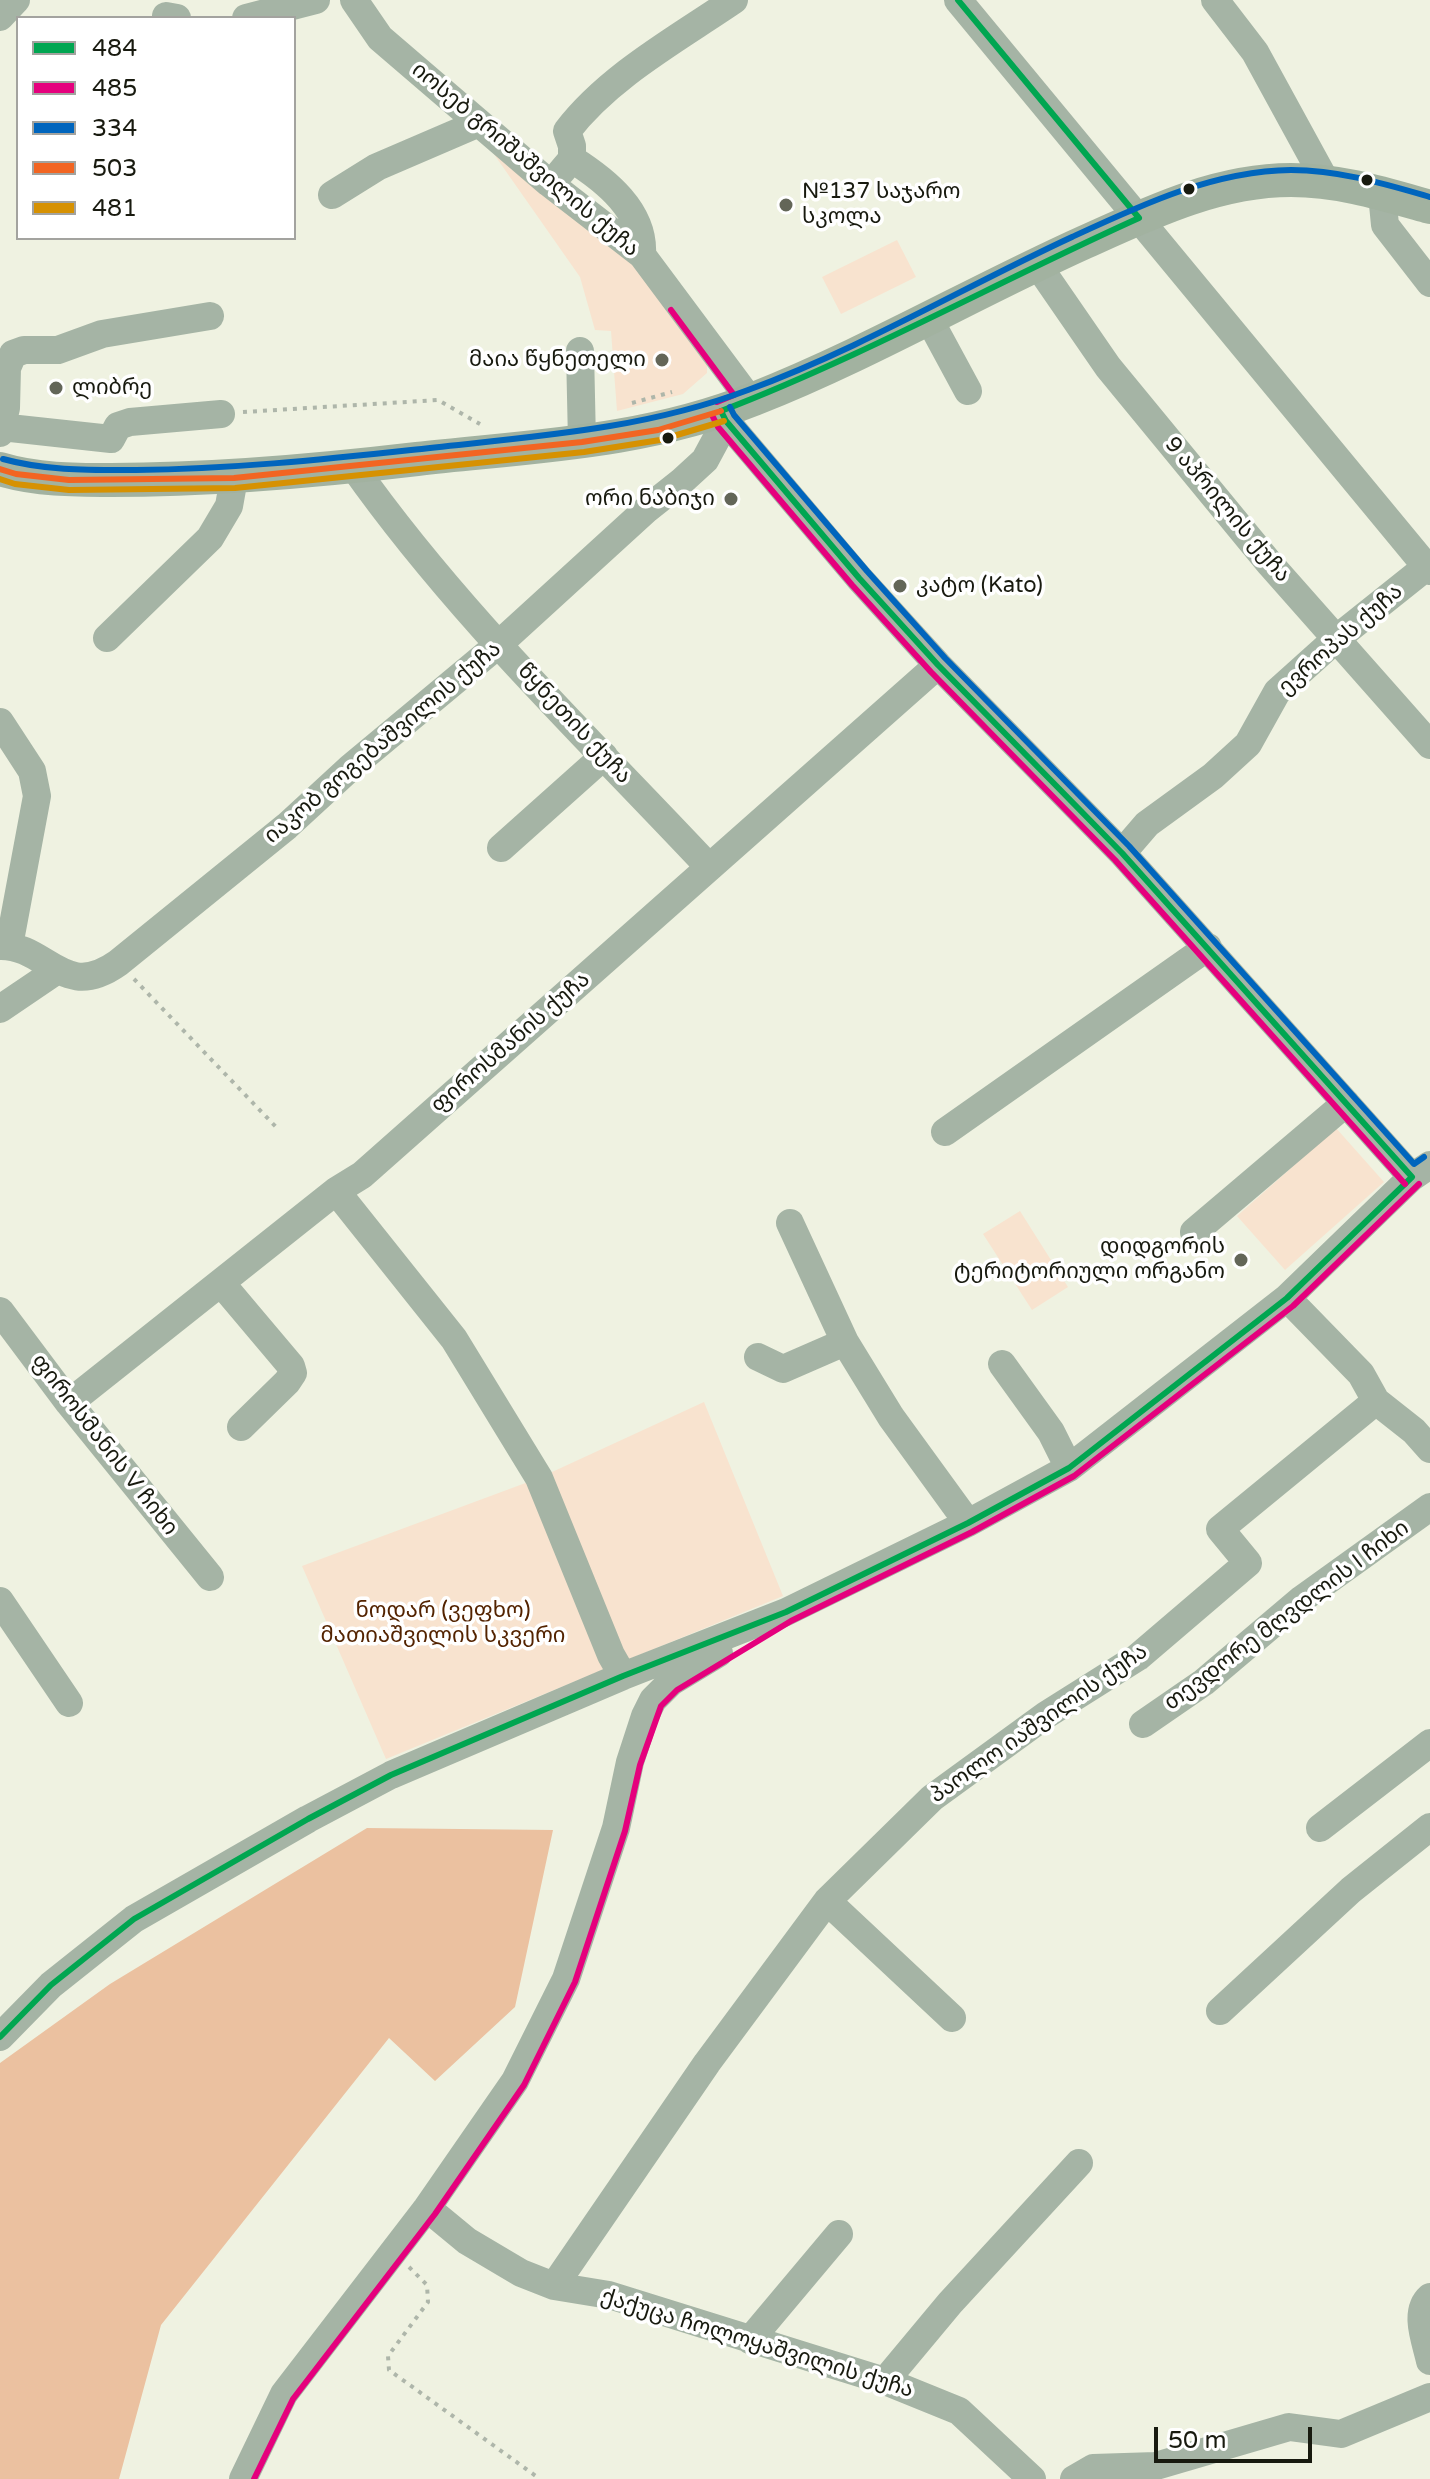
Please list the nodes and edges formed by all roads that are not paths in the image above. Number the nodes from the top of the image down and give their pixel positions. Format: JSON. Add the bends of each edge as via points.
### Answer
{"nodes":[{"id":1,"x":16,"y":0,"type":"edge"},
{"id":2,"x":316,"y":0,"type":"edge"},
{"id":3,"x":354,"y":0,"type":"edge"},
{"id":4,"x":734,"y":0,"type":"edge"},
{"id":5,"x":958,"y":0,"type":"edge"},
{"id":6,"x":1215,"y":0,"type":"edge"},
{"id":7,"x":254,"y":16,"type":"edge"},
{"id":8,"x":0,"y":17,"type":"edge"},
{"id":9,"x":477,"y":124,"type":"junction"},
{"id":10,"x":572,"y":159,"type":"junction"},
{"id":11,"x":1325,"y":180,"type":"junction"},
{"id":12,"x":549,"y":183,"type":"junction"},
{"id":13,"x":1382,"y":194,"type":"junction"},
{"id":14,"x":332,"y":195,"type":"dead end"},
{"id":15,"x":1430,"y":207,"type":"edge"},
{"id":16,"x":1139,"y":218,"type":"junction"},
{"id":17,"x":642,"y":255,"type":"junction"},
{"id":18,"x":1037,"y":264,"type":"junction"},
{"id":19,"x":1430,"y":283,"type":"edge"},
{"id":20,"x":210,"y":316,"type":"dead end"},
{"id":21,"x":928,"y":317,"type":"junction"},
{"id":22,"x":6,"y":350,"type":"edge"},
{"id":23,"x":580,"y":351,"type":"dead end"},
{"id":24,"x":968,"y":391,"type":"dead end"},
{"id":25,"x":732,"y":411,"type":"junction"},
{"id":26,"x":221,"y":414,"type":"road end"},
{"id":27,"x":0,"y":429,"type":"edge"},
{"id":28,"x":111,"y":439,"type":"junction"},
{"id":29,"x":582,"y":442,"type":"junction"},
{"id":30,"x":353,"y":466,"type":"junction"},
{"id":31,"x":0,"y":469,"type":"edge"},
{"id":32,"x":234,"y":478,"type":"junction"},
{"id":33,"x":112,"y":480,"type":"junction"},
{"id":34,"x":1429,"y":567,"type":"edge"},
{"id":35,"x":107,"y":638,"type":"dead end"},
{"id":36,"x":1336,"y":639,"type":"junction"},
{"id":37,"x":499,"y":644,"type":"junction"},
{"id":38,"x":938,"y":665,"type":"junction"},
{"id":39,"x":0,"y":722,"type":"edge"},
{"id":40,"x":1430,"y":745,"type":"edge"},
{"id":41,"x":604,"y":756,"type":"junction"},
{"id":42,"x":501,"y":848,"type":"dead end"},
{"id":43,"x":1122,"y":853,"type":"junction"},
{"id":44,"x":709,"y":867,"type":"junction"},
{"id":45,"x":4,"y":946,"type":"edge"},
{"id":46,"x":1208,"y":947,"type":"junction"},
{"id":47,"x":56,"y":971,"type":"junction"},
{"id":48,"x":0,"y":1009,"type":"edge"},
{"id":49,"x":1346,"y":1103,"type":"junction"},
{"id":50,"x":945,"y":1132,"type":"dead end"},
{"id":51,"x":1421,"y":1171,"type":"edge"},
{"id":52,"x":336,"y":1191,"type":"junction"},
{"id":53,"x":790,"y":1223,"type":"dead end"},
{"id":54,"x":1194,"y":1232,"type":"dead end"},
{"id":55,"x":221,"y":1283,"type":"junction"},
{"id":56,"x":1287,"y":1298,"type":"junction"},
{"id":57,"x":0,"y":1311,"type":"edge"},
{"id":58,"x":845,"y":1342,"type":"junction"},
{"id":59,"x":758,"y":1357,"type":"dead end"},
{"id":60,"x":1002,"y":1364,"type":"dead end"},
{"id":61,"x":1376,"y":1401,"type":"junction"},
{"id":62,"x":69,"y":1403,"type":"junction"},
{"id":63,"x":241,"y":1427,"type":"dead end"},
{"id":64,"x":1425,"y":1432,"type":"edge"},
{"id":65,"x":1069,"y":1468,"type":"junction"},
{"id":66,"x":1430,"y":1507,"type":"edge"},
{"id":67,"x":968,"y":1523,"type":"junction"},
{"id":68,"x":210,"y":1577,"type":"dead end"},
{"id":69,"x":0,"y":1601,"type":"edge"},
{"id":70,"x":786,"y":1612,"type":"junction"},
{"id":71,"x":623,"y":1676,"type":"junction"},
{"id":72,"x":69,"y":1703,"type":"dead end"},
{"id":73,"x":1143,"y":1724,"type":"dead end"},
{"id":74,"x":1430,"y":1743,"type":"edge"},
{"id":75,"x":1430,"y":1827,"type":"edge"},
{"id":76,"x":1320,"y":1828,"type":"dead end"},
{"id":77,"x":827,"y":1901,"type":"junction"},
{"id":78,"x":1220,"y":2011,"type":"dead end"},
{"id":79,"x":952,"y":2018,"type":"dead end"},
{"id":80,"x":0,"y":2037,"type":"edge"},
{"id":81,"x":1079,"y":2163,"type":"dead end"},
{"id":82,"x":427,"y":2208,"type":"junction"},
{"id":83,"x":839,"y":2234,"type":"dead end"},
{"id":84,"x":554,"y":2286,"type":"junction"},
{"id":85,"x":1430,"y":2297,"type":"edge"},
{"id":86,"x":750,"y":2340,"type":"junction"},
{"id":87,"x":1430,"y":2361,"type":"edge"},
{"id":88,"x":885,"y":2381,"type":"junction"},
{"id":89,"x":1430,"y":2397,"type":"edge"},
{"id":90,"x":249,"y":2476,"type":"edge"},
{"id":91,"x":1032,"y":2479,"type":"edge"},
{"id":92,"x":1074,"y":2479,"type":"edge"}],
"edges":[{"from":1,"to":8,"type":"street"},
{"from":2,"to":7,"type":"street"},
{"from":3,"to":9,"type":"street","name":"იოსებ გრიშაშვილის ქუჩა","via":[[380,38]]},
{"from":4,"to":10,"type":"street","via":[[583,110],[567,131]]},
{"from":5,"to":16,"type":"street"},
{"from":6,"to":11,"type":"street","via":[[1255,52]]},
{"from":9,"to":12,"type":"street","name":"იოსებ გრიშაშვილის ქუჩა"},
{"from":9,"to":14,"type":"street","via":[[377,167]]},
{"from":10,"to":12,"type":"street"},
{"from":10,"to":17,"type":"street","via":[[598,175],[627,205],[643,240]]},
{"from":11,"to":13,"type":"main road"},
{"from":11,"to":16,"type":"main road","via":[[1250,182]]},
{"from":12,"to":17,"type":"street","name":"იოსებ გრიშაშვილის ქუჩა"},
{"from":13,"to":15,"type":"main road"},
{"from":13,"to":19,"type":"street","via":[[1385,225]]},
{"from":16,"to":18,"type":"main road"},
{"from":16,"to":34,"type":"street"},
{"from":17,"to":25,"type":"street","name":"იოსებ გრიშაშვილის ქუჩა"},
{"from":18,"to":21,"type":"main road"},
{"from":18,"to":36,"type":"street","name":"9 აპრილის ქუჩა","via":[[1108,367]]},
{"from":20,"to":22,"type":"street","via":[[102,334],[58,350]]},
{"from":21,"to":24,"type":"street"},
{"from":21,"to":25,"type":"main road"},
{"from":22,"to":27,"type":"street","via":[[6,408]]},
{"from":23,"to":29,"type":"street"},
{"from":25,"to":29,"type":"main road"},
{"from":25,"to":37,"type":"street","name":"იაკობ გოგებაშვილის ქუჩა","via":[[705,460]]},
{"from":25,"to":38,"type":"street","name":"იოსებ გრიშაშვილის ქუჩა","via":[[859,578]]},
{"from":26,"to":28,"type":"street","via":[[130,422],[118,426]]},
{"from":27,"to":28,"type":"street"},
{"from":28,"to":33,"type":"street"},
{"from":29,"to":30,"type":"main road"},
{"from":30,"to":32,"type":"main road"},
{"from":30,"to":37,"type":"street","name":"წყნეთის ქუჩა","via":[[392,522]]},
{"from":31,"to":33,"type":"main road","via":[[69,480]]},
{"from":32,"to":33,"type":"main road"},
{"from":32,"to":35,"type":"street","via":[[229,506],[210,538]]},
{"from":34,"to":36,"type":"street","name":"ევროპას ქუჩა"},
{"from":36,"to":40,"type":"street","name":"9 აპრილის ქუჩა"},
{"from":36,"to":43,"type":"street","name":"ევროპას ქუჩა","via":[[1277,692],[1248,744],[1147,824]]},
{"from":37,"to":41,"type":"street","name":"წყნეთის ქუჩა"},
{"from":37,"to":47,"type":"street","name":"იაკობ გოგებაშვილის ქუჩა","via":[[118,963],[85,978]]},
{"from":38,"to":43,"type":"street","name":"იოსებ გრიშაშვილის ქუჩა"},
{"from":38,"to":44,"type":"street","name":"ფიროსმანის ქუჩა"},
{"from":39,"to":45,"type":"street","via":[[32,771],[37,796]]},
{"from":41,"to":42,"type":"street"},
{"from":41,"to":44,"type":"street","name":"წყნეთის ქუჩა"},
{"from":43,"to":46,"type":"street","name":"იოსებ გრიშაშვილის ქუჩა"},
{"from":44,"to":52,"type":"street","name":"ფიროსმანის ქუჩა","via":[[362,1175]]},
{"from":45,"to":47,"type":"street","name":"იაკობ გოგებაშვილის ქუჩა","via":[[28,953]]},
{"from":46,"to":49,"type":"street","name":"იოსებ გრიშაშვილის ქუჩა"},
{"from":46,"to":50,"type":"street"},
{"from":47,"to":48,"type":"street"},
{"from":49,"to":51,"type":"street","name":"იოსებ გრიშაშვილის ქუჩა"},
{"from":49,"to":54,"type":"street"},
{"from":51,"to":56,"type":"street"},
{"from":52,"to":55,"type":"street","name":"ფიროსმანის ქუჩა"},
{"from":52,"to":71,"type":"street","via":[[454,1339],[539,1478]]},
{"from":53,"to":58,"type":"street"},
{"from":55,"to":62,"type":"street","name":"ფიროსმანის ქუჩა"},
{"from":55,"to":63,"type":"street","via":[[293,1373]]},
{"from":56,"to":61,"type":"street","via":[[1361,1374]]},
{"from":56,"to":65,"type":"street"},
{"from":57,"to":62,"type":"street","name":"ფიროსმანის V ჩიხი"},
{"from":58,"to":59,"type":"street","via":[[783,1369]]},
{"from":58,"to":67,"type":"street","via":[[891,1417]]},
{"from":60,"to":65,"type":"street","via":[[1051,1432]]},
{"from":61,"to":64,"type":"street"},
{"from":61,"to":77,"type":"street","name":"პაოლო იაშვილის ქუჩა","via":[[1220,1529],[1248,1563],[1138,1657],[1046,1715],[932,1798]]},
{"from":62,"to":68,"type":"street","name":"ფიროსმანის V ჩიხი"},
{"from":65,"to":67,"type":"street"},
{"from":66,"to":73,"type":"street","name":"თევდორე მღვდლის I ჩიხი"},
{"from":67,"to":70,"type":"street"},
{"from":69,"to":72,"type":"street"},
{"from":70,"to":71,"type":"street"},
{"from":70,"to":82,"type":"street","via":[[671,1682],[653,1700],[566,1979],[515,2081]]},
{"from":71,"to":80,"type":"street","via":[[391,1775],[134,1919],[51,1985]]},
{"from":74,"to":76,"type":"street"},
{"from":75,"to":78,"type":"street","via":[[1351,1890]]},
{"from":77,"to":79,"type":"street"},
{"from":77,"to":84,"type":"street","name":"პაოლო იაშვილის ქუჩა","via":[[707,2063]]},
{"from":81,"to":88,"type":"street"},
{"from":82,"to":84,"type":"street","name":"ქაქუცა ჩოლოყაშვილის ქუჩა","via":[[467,2241]]},
{"from":82,"to":90,"type":"street","via":[[284,2394]]},
{"from":83,"to":86,"type":"street"},
{"from":84,"to":86,"type":"street","name":"ქაქუცა ჩოლოყაშვილის ქუჩა","via":[[609,2295]]},
{"from":85,"to":87,"type":"street","via":[[1421,2315]]},
{"from":86,"to":88,"type":"street","name":"ქაქუცა ჩოლოყაშვილის ქუჩა"},
{"from":88,"to":91,"type":"street","name":"ქაქუცა ჩოლოყაშვილის ქუჩა","via":[[959,2411]]},
{"from":89,"to":92,"type":"street","via":[[1341,2434],[1289,2427],[1156,2466],[1093,2468]]}]}
